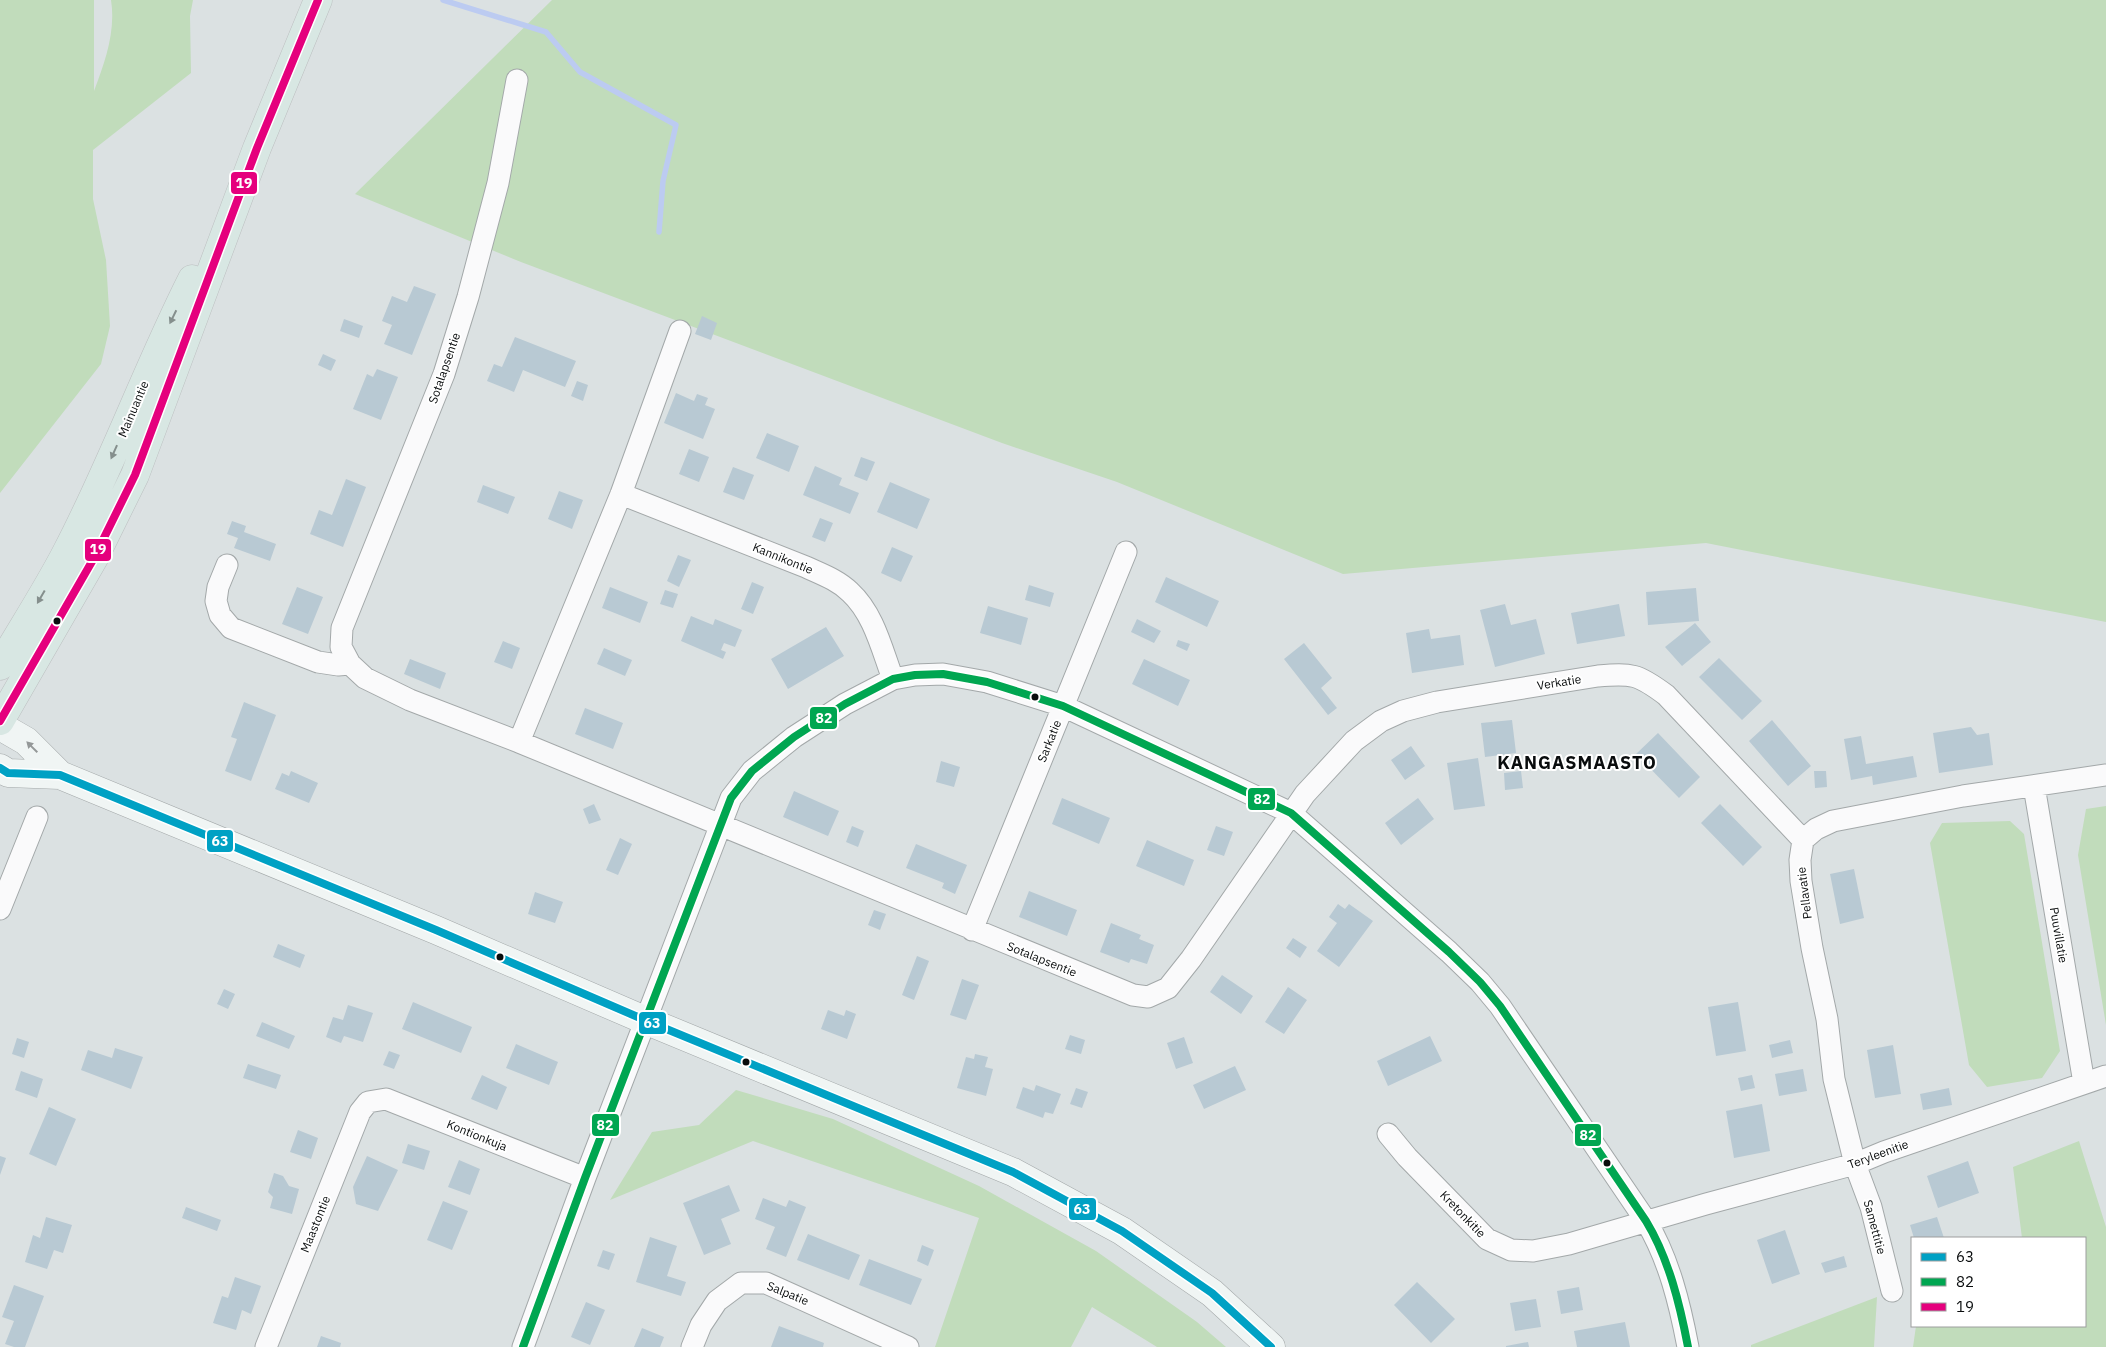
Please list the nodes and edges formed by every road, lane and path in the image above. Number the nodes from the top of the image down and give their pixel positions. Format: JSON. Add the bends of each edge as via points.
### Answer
{"nodes":[{"id":1,"x":318,"y":0,"type":"edge"},
{"id":2,"x":517,"y":80,"type":"dead end"},
{"id":3,"x":257,"y":148,"type":"junction"},
{"id":4,"x":680,"y":331,"type":"dead end"},
{"id":5,"x":621,"y":494,"type":"junction"},
{"id":6,"x":1126,"y":552,"type":"dead end"},
{"id":7,"x":227,"y":565,"type":"dead end"},
{"id":8,"x":345,"y":656,"type":"junction"},
{"id":9,"x":0,"y":666,"type":"edge"},
{"id":10,"x":893,"y":679,"type":"junction"},
{"id":11,"x":1064,"y":706,"type":"junction"},
{"id":12,"x":0,"y":721,"type":"edge"},
{"id":13,"x":0,"y":726,"type":"edge"},
{"id":14,"x":519,"y":742,"type":"junction"},
{"id":15,"x":0,"y":768,"type":"edge"},
{"id":16,"x":60,"y":775,"type":"junction"},
{"id":17,"x":2106,"y":775,"type":"edge"},
{"id":18,"x":2034,"y":786,"type":"junction"},
{"id":19,"x":1291,"y":813,"type":"junction"},
{"id":20,"x":37,"y":817,"type":"dead end"},
{"id":21,"x":720,"y":826,"type":"junction"},
{"id":22,"x":1803,"y":840,"type":"junction"},
{"id":23,"x":0,"y":909,"type":"edge"},
{"id":24,"x":972,"y":930,"type":"junction"},
{"id":25,"x":647,"y":1021,"type":"junction"},
{"id":26,"x":2106,"y":1076,"type":"edge"},
{"id":27,"x":2084,"y":1083,"type":"junction"},
{"id":28,"x":368,"y":1102,"type":"joint"},
{"id":29,"x":1388,"y":1134,"type":"dead end"},
{"id":30,"x":1855,"y":1164,"type":"junction"},
{"id":31,"x":586,"y":1178,"type":"junction"},
{"id":32,"x":1646,"y":1221,"type":"junction"},
{"id":33,"x":1892,"y":1291,"type":"dead end"},
{"id":34,"x":266,"y":1347,"type":"edge"},
{"id":35,"x":524,"y":1347,"type":"edge"},
{"id":36,"x":692,"y":1347,"type":"edge"},
{"id":37,"x":908,"y":1347,"type":"edge"},
{"id":38,"x":1271,"y":1347,"type":"edge"},
{"id":39,"x":1688,"y":1347,"type":"edge"}],
"edges":[{"from":1,"to":3,"type":"highway","name":"Mainuantie"},
{"from":2,"to":8,"type":"street","name":"Sotalapsentie","via":[[498,183],[468,297],[444,374],[342,628]]},
{"from":3,"to":9,"type":"highway","name":"Mainuantie","one_way":true,"via":[[165,333],[67,552]]},
{"from":3,"to":12,"type":"highway","name":"Mainuantie","via":[[135,474],[94,558]]},
{"from":4,"to":5,"type":"street"},
{"from":5,"to":10,"type":"street","name":"Kannikontie","via":[[834,580],[850,592],[871,621]]},
{"from":5,"to":14,"type":"street"},
{"from":6,"to":11,"type":"street","name":"Sarkatie"},
{"from":7,"to":8,"type":"street","via":[[216,601],[220,615],[231,628],[318,662],[338,665]]},
{"from":8,"to":14,"type":"street","name":"Sotalapsentie","via":[[365,678],[410,700]]},
{"from":10,"to":11,"type":"street","via":[[943,674],[987,682]]},
{"from":10,"to":21,"type":"street","via":[[845,704],[794,737],[752,771],[731,798]]},
{"from":11,"to":19,"type":"street"},
{"from":11,"to":24,"type":"street","name":"Sarkatie"},
{"from":16,"to":13,"type":"street","one_way":true,"via":[[26,741]]},
{"from":14,"to":21,"type":"street","name":"Sotalapsentie"},
{"from":15,"to":16,"type":"street","via":[[8,773]]},
{"from":16,"to":25,"type":"street"},
{"from":17,"to":18,"type":"street"},
{"from":18,"to":22,"type":"street","via":[[1833,821]]},
{"from":18,"to":27,"type":"street","name":"Puuvillatie"},
{"from":19,"to":22,"type":"street","name":"Verkatie","via":[[1354,741],[1381,721],[1403,711],[1436,702],[1623,674],[1637,676],[1666,695]]},
{"from":19,"to":24,"type":"street","name":"Sotalapsentie","via":[[1191,959],[1168,988],[1148,997],[1133,995]]},
{"from":19,"to":32,"type":"street","via":[[1450,952],[1485,988]]},
{"from":20,"to":23,"type":"street"},
{"from":21,"to":24,"type":"street","name":"Sotalapsentie"},
{"from":21,"to":25,"type":"street"},
{"from":22,"to":30,"type":"street","name":"Pellavatie","via":[[1800,860],[1802,891],[1828,1019],[1834,1079]]},
{"from":25,"to":31,"type":"street"},
{"from":25,"to":38,"type":"street","via":[[1013,1172],[1122,1231],[1212,1293]]},
{"from":26,"to":27,"type":"street","name":"Teryleenitie"},
{"from":27,"to":30,"type":"street","name":"Teryleenitie"},
{"from":28,"to":31,"type":"street","name":"Kontionkuja","via":[[386,1098]]},
{"from":28,"to":34,"type":"street","name":"Maastontie","via":[[360,1112]]},
{"from":29,"to":32,"type":"street","name":"Kretonkitie","via":[[1487,1239],[1510,1250],[1533,1251],[1569,1244]]},
{"from":30,"to":32,"type":"street","name":"Teryleenitie"},
{"from":30,"to":33,"type":"street","name":"Samettitie","via":[[1871,1207]]},
{"from":31,"to":35,"type":"street"},
{"from":32,"to":39,"type":"street","via":[[1675,1290]]},
{"from":36,"to":37,"type":"street","name":"Salpatie","via":[[701,1324],[717,1301],[741,1283],[766,1283]]}]}
